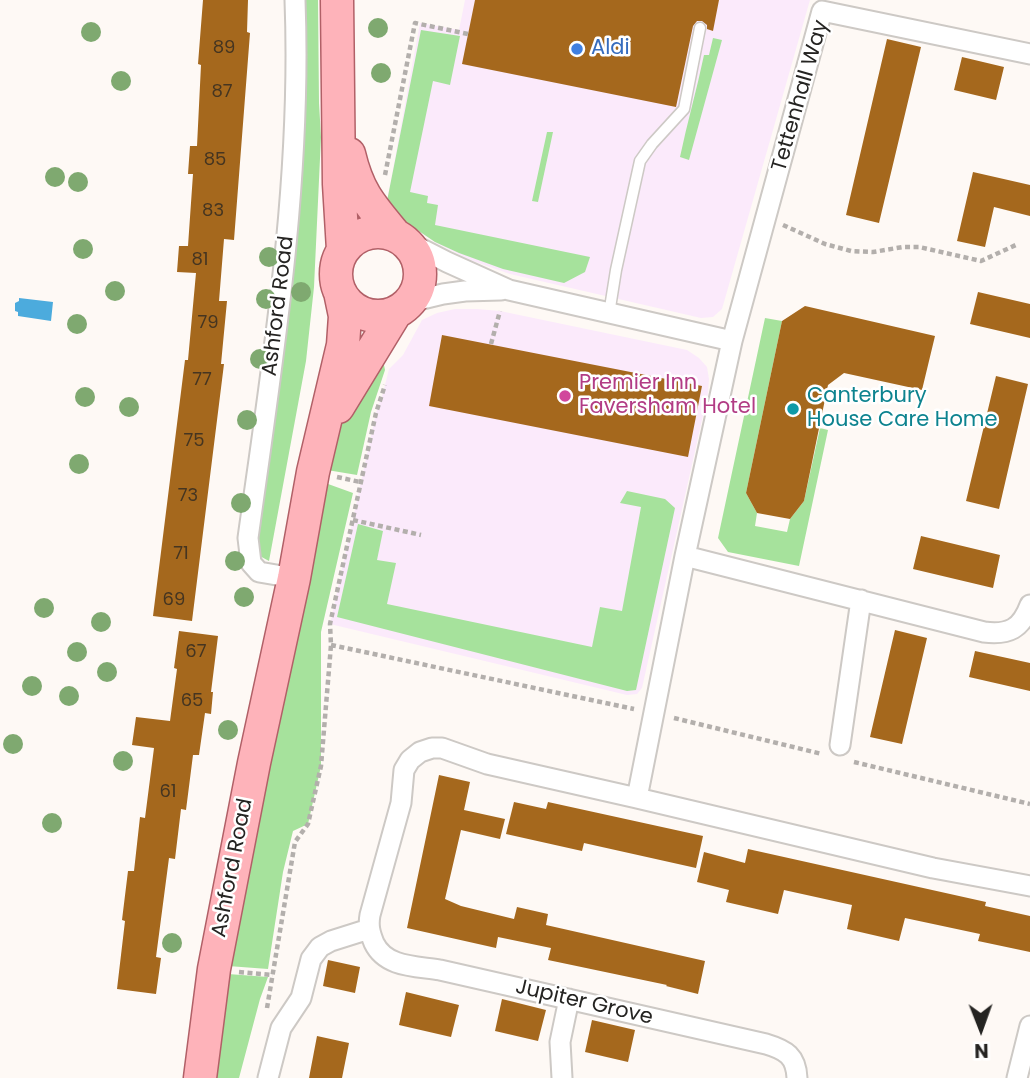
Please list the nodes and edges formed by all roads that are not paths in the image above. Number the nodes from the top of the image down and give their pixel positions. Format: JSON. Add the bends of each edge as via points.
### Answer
{"nodes":[{"id":1,"x":295,"y":0,"type":"edge"},
{"id":2,"x":337,"y":0,"type":"edge"},
{"id":3,"x":824,"y":6,"type":"edge"},
{"id":4,"x":700,"y":28,"type":"dead end"},
{"id":5,"x":1030,"y":54,"type":"edge"},
{"id":6,"x":338,"y":105,"type":"junction"},
{"id":7,"x":400,"y":238,"type":"junction"},
{"id":8,"x":343,"y":250,"type":"junction"},
{"id":9,"x":340,"y":292,"type":"junction"},
{"id":10,"x":505,"y":297,"type":"junction"},
{"id":11,"x":403,"y":307,"type":"junction"},
{"id":12,"x":609,"y":314,"type":"junction"},
{"id":13,"x":732,"y":341,"type":"junction"},
{"id":14,"x":324,"y":429,"type":"junction"},
{"id":15,"x":685,"y":556,"type":"junction"},
{"id":16,"x":294,"y":578,"type":"junction"},
{"id":17,"x":861,"y":600,"type":"junction"},
{"id":18,"x":1030,"y":605,"type":"edge"},
{"id":19,"x":836,"y":753,"type":"road end"},
{"id":20,"x":637,"y":798,"type":"junction"},
{"id":21,"x":1030,"y":886,"type":"edge"},
{"id":22,"x":369,"y":929,"type":"junction"},
{"id":23,"x":569,"y":999,"type":"junction"},
{"id":24,"x":1030,"y":1026,"type":"edge"},
{"id":25,"x":200,"y":1078,"type":"edge"},
{"id":26,"x":268,"y":1078,"type":"edge"},
{"id":27,"x":562,"y":1078,"type":"edge"},
{"id":28,"x":797,"y":1078,"type":"edge"},
{"id":29,"x":1017,"y":1078,"type":"edge"}],
"edges":[{"from":1,"to":16,"type":"street","name":"Ashford Road","via":[[291,204],[248,538],[251,563],[260,572]]},
{"from":2,"to":6,"type":"main road"},
{"from":3,"to":5,"type":"street","name":"Tettenhall Way"},
{"from":3,"to":13,"type":"street","name":"Tettenhall Way"},
{"from":4,"to":12,"type":"lane","via":[[684,109],[640,161]]},
{"from":6,"to":7,"type":"main road","via":[[357,184]]},
{"from":6,"to":8,"type":"main road"},
{"from":7,"to":8,"type":"main road","via":[[380,231],[366,233]]},
{"from":7,"to":10,"type":"street"},
{"from":7,"to":11,"type":"main road","via":[[414,250],[421,277],[417,291]]},
{"from":8,"to":9,"type":"main road","via":[[336,277]]},
{"from":9,"to":11,"type":"main road","via":[[347,303],[370,315],[383,316]]},
{"from":9,"to":14,"type":"main road","name":"Ashford Road","via":[[345,316],[343,345]]},
{"from":10,"to":11,"type":"street","via":[[466,291]]},
{"from":10,"to":12,"type":"street"},
{"from":11,"to":14,"type":"main road","name":"Ashford Road"},
{"from":12,"to":13,"type":"street"},
{"from":13,"to":15,"type":"street","name":"Tettenhall Way"},
{"from":14,"to":16,"type":"main road","name":"Ashford Road"},
{"from":15,"to":17,"type":"street"},
{"from":15,"to":20,"type":"street","name":"Tettenhall Way"},
{"from":16,"to":25,"type":"main road","name":"Ashford Road","via":[[214,969]]},
{"from":17,"to":18,"type":"street","via":[[997,634],[1019,624]]},
{"from":17,"to":19,"type":"street"},
{"from":20,"to":21,"type":"street","via":[[933,868]]},
{"from":20,"to":22,"type":"street","via":[[487,764],[442,748],[420,752],[404,770],[401,803]]},
{"from":22,"to":23,"type":"street","name":"Jupiter Grove","via":[[376,947],[398,963]]},
{"from":22,"to":26,"type":"street","via":[[331,941],[311,959],[302,998],[281,1028]]},
{"from":23,"to":27,"type":"street","via":[[560,1042]]},
{"from":23,"to":28,"type":"street","name":"Jupiter Grove","via":[[779,1048],[793,1058]]},
{"from":24,"to":29,"type":"street"}]}
